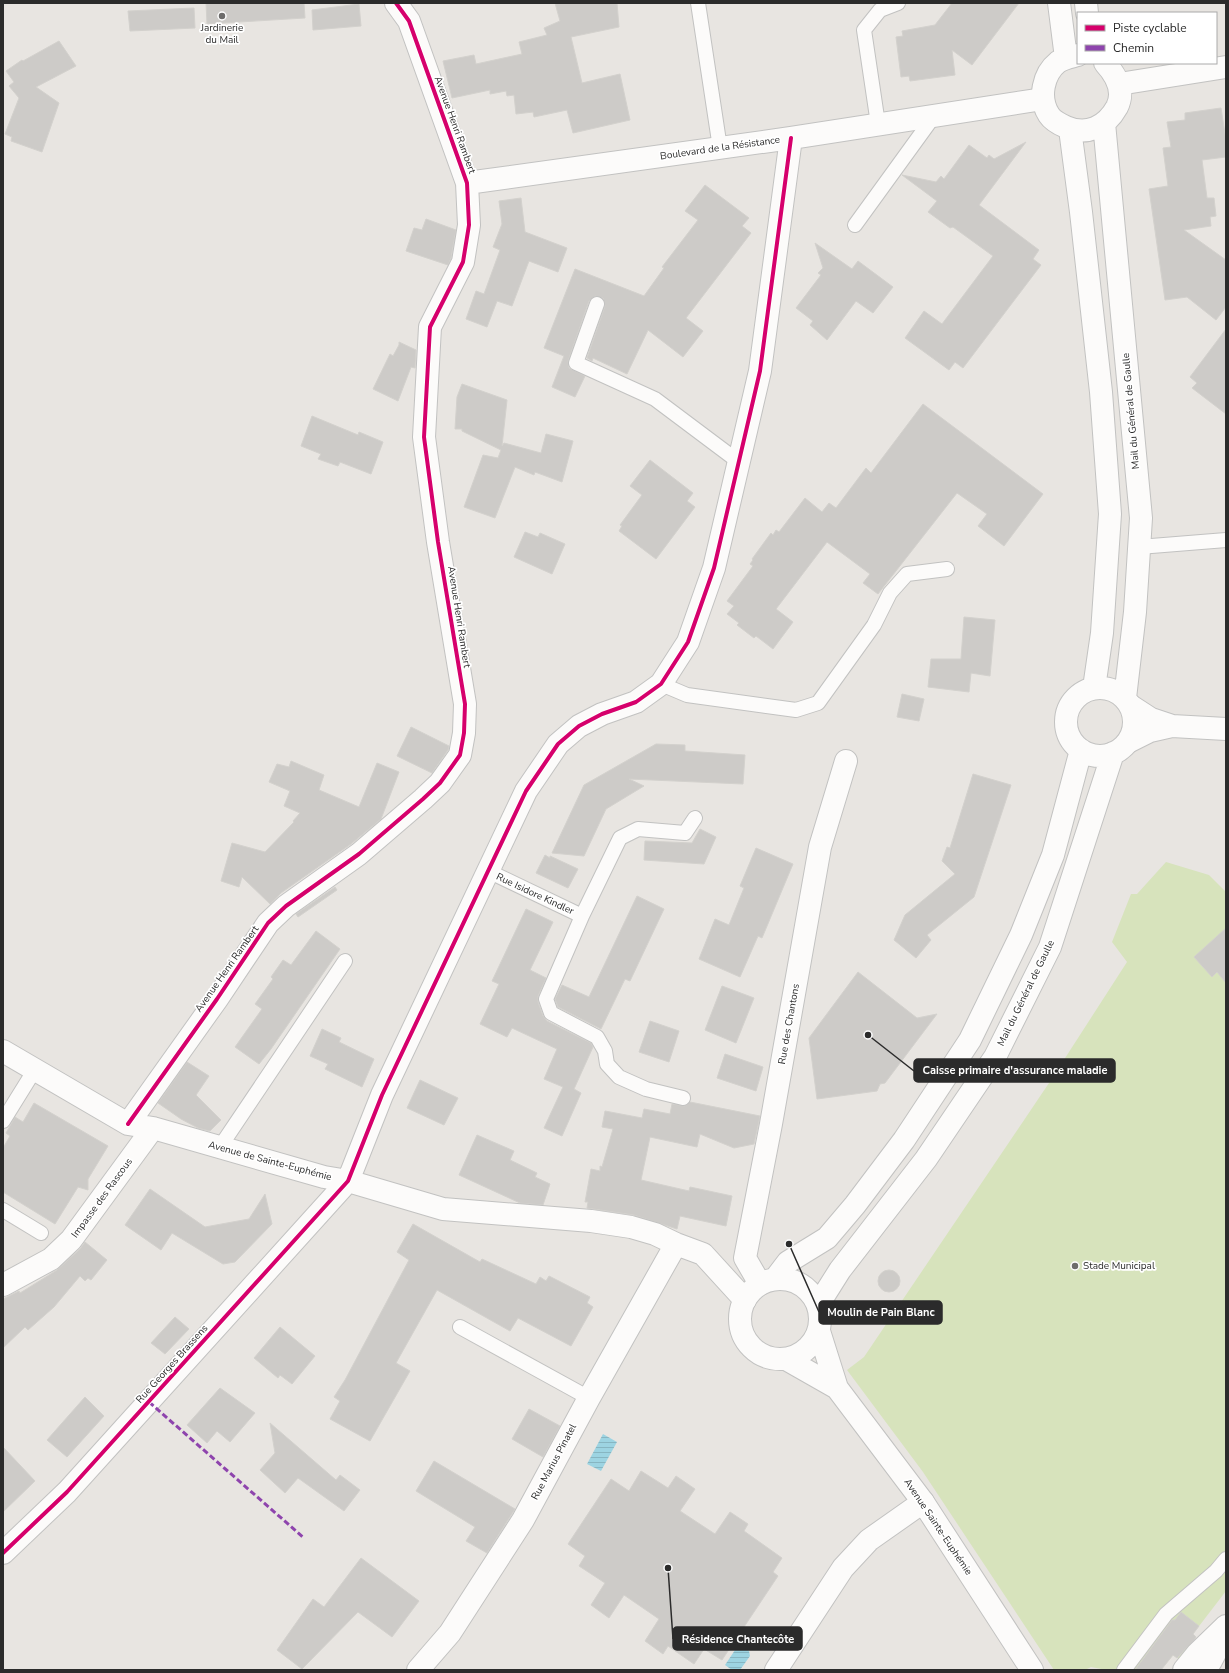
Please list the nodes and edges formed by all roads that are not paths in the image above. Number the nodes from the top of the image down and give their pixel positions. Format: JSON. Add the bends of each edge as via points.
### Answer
{"nodes":[{"id":1,"x":396,"y":3,"type":"edge"},
{"id":2,"x":698,"y":3,"type":"edge"},
{"id":3,"x":898,"y":3,"type":"edge"},
{"id":4,"x":1059,"y":3,"type":"edge"},
{"id":5,"x":1072,"y":57,"type":"edge"},
{"id":6,"x":1106,"y":64,"type":"edge"},
{"id":7,"x":1226,"y":67,"type":"edge"},
{"id":8,"x":1119,"y":84,"type":"junction"},
{"id":9,"x":1043,"y":99,"type":"junction"},
{"id":10,"x":934,"y":116,"type":"junction"},
{"id":11,"x":1104,"y":123,"type":"junction"},
{"id":12,"x":878,"y":124,"type":"junction"},
{"id":13,"x":1070,"y":129,"type":"junction"},
{"id":14,"x":791,"y":138,"type":"junction"},
{"id":15,"x":720,"y":148,"type":"junction"},
{"id":16,"x":467,"y":183,"type":"junction"},
{"id":17,"x":855,"y":226,"type":"dead end"},
{"id":18,"x":597,"y":304,"type":"dead end"},
{"id":19,"x":739,"y":462,"type":"junction"},
{"id":20,"x":1226,"y":540,"type":"edge"},
{"id":21,"x":1139,"y":546,"type":"junction"},
{"id":22,"x":947,"y":569,"type":"dead end"},
{"id":23,"x":661,"y":684,"type":"junction"},
{"id":24,"x":1094,"y":688,"type":"junction"},
{"id":25,"x":1128,"y":702,"type":"junction"},
{"id":26,"x":1172,"y":726,"type":"junction"},
{"id":27,"x":1226,"y":729,"type":"edge"},
{"id":28,"x":1120,"y":748,"type":"junction"},
{"id":29,"x":1081,"y":750,"type":"junction"},
{"id":30,"x":846,"y":762,"type":"dead end"},
{"id":31,"x":695,"y":818,"type":"dead end"},
{"id":32,"x":488,"y":871,"type":"junction"},
{"id":33,"x":582,"y":916,"type":"junction"},
{"id":34,"x":345,"y":961,"type":"dead end"},
{"id":35,"x":3,"y":1051,"type":"edge"},
{"id":36,"x":34,"y":1071,"type":"junction"},
{"id":37,"x":684,"y":1098,"type":"dead end"},
{"id":38,"x":3,"y":1120,"type":"edge"},
{"id":39,"x":128,"y":1124,"type":"junction"},
{"id":40,"x":153,"y":1128,"type":"junction"},
{"id":41,"x":220,"y":1147,"type":"junction"},
{"id":42,"x":348,"y":1181,"type":"junction"},
{"id":43,"x":3,"y":1210,"type":"edge"},
{"id":44,"x":41,"y":1233,"type":"dead end"},
{"id":45,"x":676,"y":1244,"type":"junction"},
{"id":46,"x":767,"y":1282,"type":"junction"},
{"id":47,"x":3,"y":1285,"type":"edge"},
{"id":48,"x":745,"y":1300,"type":"junction"},
{"id":49,"x":818,"y":1305,"type":"junction"},
{"id":50,"x":460,"y":1327,"type":"dead end"},
{"id":51,"x":819,"y":1331,"type":"junction"},
{"id":52,"x":786,"y":1360,"type":"junction"},
{"id":53,"x":837,"y":1388,"type":"junction"},
{"id":54,"x":588,"y":1398,"type":"junction"},
{"id":55,"x":923,"y":1502,"type":"junction"},
{"id":56,"x":3,"y":1553,"type":"edge"},
{"id":57,"x":1226,"y":1559,"type":"edge"},
{"id":58,"x":1226,"y":1626,"type":"edge"},
{"id":59,"x":1226,"y":1631,"type":"edge"},
{"id":60,"x":418,"y":1670,"type":"edge"},
{"id":61,"x":776,"y":1670,"type":"edge"},
{"id":62,"x":1032,"y":1670,"type":"edge"},
{"id":63,"x":1124,"y":1670,"type":"edge"},
{"id":64,"x":1184,"y":1670,"type":"edge"},
{"id":65,"x":1205,"y":1670,"type":"edge"}],
"edges":[{"from":1,"to":16,"type":"street","name":"Avenue Henri Rambert","via":[[408,21]]},
{"from":2,"to":15,"type":"lane"},
{"from":3,"to":12,"type":"lane","via":[[880,10],[864,30]]},
{"from":4,"to":5,"type":"street"},
{"from":5,"to":9,"type":"street","via":[[1059,62],[1050,70],[1045,81]]},
{"from":6,"to":8,"type":"street"},
{"from":7,"to":8,"type":"street"},
{"from":8,"to":11,"type":"street","via":[[1117,106]]},
{"from":9,"to":10,"type":"street","name":"Boulevard de la Résistance"},
{"from":9,"to":13,"type":"street","via":[[1049,114],[1057,123]]},
{"from":10,"to":12,"type":"street","name":"Boulevard de la Résistance"},
{"from":10,"to":17,"type":"lane"},
{"from":11,"to":13,"type":"street","via":[[1091,130]]},
{"from":11,"to":21,"type":"street","name":"Mail du Général de Gaulle","via":[[1141,518]]},
{"from":12,"to":14,"type":"street","name":"Boulevard de la Résistance"},
{"from":13,"to":24,"type":"street","via":[[1101,392],[1110,514],[1102,633]]},
{"from":14,"to":15,"type":"street","name":"Boulevard de la Résistance"},
{"from":14,"to":19,"type":"street","via":[[760,371]]},
{"from":15,"to":16,"type":"street","name":"Boulevard de la Résistance"},
{"from":16,"to":39,"type":"street","name":"Avenue Henri Rambert","via":[[468,225],[463,262],[430,327],[424,437],[438,542],[465,704],[460,755],[440,783],[423,799],[359,854],[286,906],[268,923]]},
{"from":18,"to":19,"type":"lane","via":[[576,363],[655,399]]},
{"from":19,"to":23,"type":"street","via":[[714,568],[688,642]]},
{"from":20,"to":21,"type":"lane"},
{"from":21,"to":25,"type":"street","name":"Mail du Général de Gaulle"},
{"from":22,"to":23,"type":"lane","via":[[907,574],[890,593],[874,625],[818,703],[796,710],[687,695]]},
{"from":23,"to":32,"type":"street","via":[[636,702],[602,714],[579,726],[558,744],[526,791]]},
{"from":24,"to":25,"type":"street","via":[[1116,691]]},
{"from":24,"to":29,"type":"street","via":[[1075,699],[1067,715],[1067,731]]},
{"from":25,"to":26,"type":"street","via":[[1151,719]]},
{"from":25,"to":28,"type":"street","via":[[1134,714],[1134,724],[1132,733]]},
{"from":26,"to":27,"type":"street"},
{"from":26,"to":28,"type":"street","via":[[1150,731]]},
{"from":28,"to":29,"type":"street","via":[[1102,756]]},
{"from":28,"to":49,"type":"street","name":"Mail du Général de Gaulle","via":[[1050,947],[995,1057],[926,1159],[840,1270]]},
{"from":29,"to":46,"type":"street","via":[[1053,855],[1021,935],[970,1040],[904,1140],[855,1205],[827,1238],[788,1262]]},
{"from":30,"to":46,"type":"street","name":"Rue des Chantons","via":[[820,848],[745,1258]]},
{"from":31,"to":33,"type":"lane","via":[[685,833],[638,829],[620,838]]},
{"from":32,"to":33,"type":"lane","name":"Rue Isidore Kindler"},
{"from":32,"to":42,"type":"street","via":[[382,1096]]},
{"from":33,"to":37,"type":"lane","via":[[546,999],[551,1013],[597,1037],[605,1052],[607,1064],[619,1077],[646,1089]]},
{"from":34,"to":41,"type":"lane"},
{"from":35,"to":36,"type":"street","name":"Avenue de Sainte-Euphémie"},
{"from":36,"to":38,"type":"lane"},
{"from":36,"to":39,"type":"street","name":"Avenue de Sainte-Euphémie"},
{"from":39,"to":40,"type":"street","name":"Avenue de Sainte-Euphémie"},
{"from":40,"to":41,"type":"street","name":"Avenue de Sainte-Euphémie"},
{"from":40,"to":47,"type":"street","name":"Impasse des Rascous","via":[[72,1240],[51,1258]]},
{"from":41,"to":42,"type":"street","name":"Avenue de Sainte-Euphémie","via":[[324,1177]]},
{"from":42,"to":45,"type":"street","name":"Avenue de Sainte-Euphémie","via":[[443,1209],[591,1220],[631,1226]]},
{"from":42,"to":56,"type":"street","name":"Rue Georges Brassens","via":[[72,1486]]},
{"from":43,"to":44,"type":"lane"},
{"from":45,"to":48,"type":"street","name":"Avenue de Sainte-Euphémie","via":[[703,1254]]},
{"from":45,"to":54,"type":"street","name":"Rue Marius Pinatel"},
{"from":46,"to":48,"type":"street","via":[[752,1291]]},
{"from":46,"to":49,"type":"street","via":[[788,1279],[801,1284],[812,1293]]},
{"from":48,"to":52,"type":"street","via":[[740,1324],[744,1337],[761,1355]]},
{"from":49,"to":51,"type":"street","via":[[821,1314]]},
{"from":50,"to":54,"type":"lane"},
{"from":51,"to":52,"type":"street","via":[[814,1342],[806,1350]]},
{"from":51,"to":53,"type":"street","name":"Avenue Sainte-Euphémie"},
{"from":52,"to":53,"type":"street","name":"Avenue Sainte-Euphémie"},
{"from":53,"to":55,"type":"street","name":"Avenue Sainte-Euphémie"},
{"from":54,"to":60,"type":"street","name":"Rue Marius Pinatel","via":[[523,1520],[493,1569],[450,1633]]},
{"from":55,"to":61,"type":"street","via":[[869,1540],[843,1568]]},
{"from":55,"to":62,"type":"street","name":"Avenue Sainte-Euphémie"},
{"from":57,"to":63,"type":"lane","via":[[1216,1571],[1166,1614]]},
{"from":58,"to":64,"type":"street"},
{"from":59,"to":65,"type":"street"}]}
